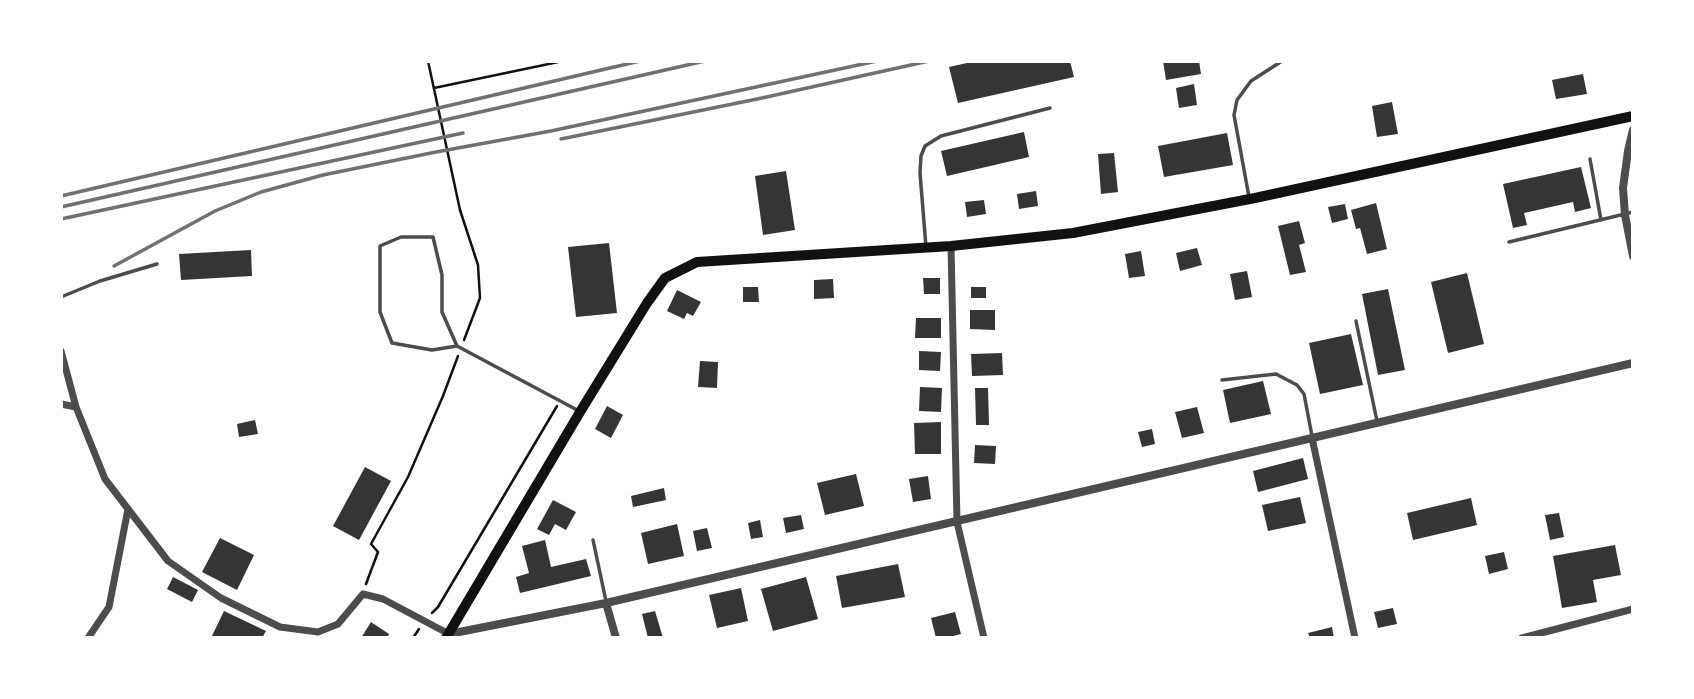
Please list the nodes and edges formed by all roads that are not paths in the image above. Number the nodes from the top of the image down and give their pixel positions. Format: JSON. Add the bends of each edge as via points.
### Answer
{"nodes":[{"id":1,"x":1282,"y":61,"type":"edge"},
{"id":2,"x":1050,"y":108,"type":"dead end"},
{"id":3,"x":1633,"y":116,"type":"edge"},
{"id":4,"x":1633,"y":130,"type":"edge"},
{"id":5,"x":1590,"y":159,"type":"dead end"},
{"id":6,"x":1250,"y":200,"type":"junction"},
{"id":7,"x":1629,"y":214,"type":"edge"},
{"id":8,"x":1601,"y":220,"type":"junction"},
{"id":9,"x":1508,"y":242,"type":"dead end"},
{"id":10,"x":951,"y":246,"type":"junction"},
{"id":11,"x":926,"y":248,"type":"junction"},
{"id":12,"x":1633,"y":256,"type":"edge"},
{"id":13,"x":157,"y":264,"type":"dead end"},
{"id":14,"x":61,"y":297,"type":"edge"},
{"id":15,"x":1356,"y":321,"type":"dead end"},
{"id":16,"x":459,"y":347,"type":"junction"},
{"id":17,"x":61,"y":351,"type":"edge"},
{"id":18,"x":1633,"y":363,"type":"edge"},
{"id":19,"x":1222,"y":380,"type":"dead end"},
{"id":20,"x":61,"y":404,"type":"edge"},
{"id":21,"x":76,"y":407,"type":"junction"},
{"id":22,"x":580,"y":412,"type":"junction"},
{"id":23,"x":1377,"y":423,"type":"junction"},
{"id":24,"x":1312,"y":439,"type":"junction"},
{"id":25,"x":128,"y":509,"type":"junction"},
{"id":26,"x":957,"y":522,"type":"junction"},
{"id":27,"x":593,"y":540,"type":"dead end"},
{"id":28,"x":606,"y":603,"type":"junction"},
{"id":29,"x":1633,"y":609,"type":"edge"},
{"id":30,"x":447,"y":636,"type":"edge"},
{"id":31,"x":88,"y":638,"type":"edge"},
{"id":32,"x":616,"y":638,"type":"edge"},
{"id":33,"x":984,"y":638,"type":"edge"},
{"id":34,"x":1355,"y":638,"type":"edge"},
{"id":35,"x":1522,"y":638,"type":"edge"}],
"edges":[{"from":1,"to":6,"type":"lane","via":[[1251,81],[1237,100],[1234,115]]},
{"from":2,"to":11,"type":"lane","via":[[941,136],[925,146],[920,173]]},
{"from":3,"to":6,"type":"main road"},
{"from":4,"to":7,"type":"street","via":[[1623,188]]},
{"from":5,"to":8,"type":"lane"},
{"from":6,"to":10,"type":"main road","via":[[1073,233]]},
{"from":7,"to":8,"type":"lane"},
{"from":7,"to":12,"type":"street"},
{"from":8,"to":9,"type":"lane"},
{"from":10,"to":11,"type":"main road"},
{"from":10,"to":26,"type":"street"},
{"from":11,"to":22,"type":"main road","via":[[697,262],[665,278]]},
{"from":13,"to":14,"type":"lane"},
{"from":15,"to":23,"type":"lane"},
{"from":16,"to":16,"type":"lane","via":[[442,312],[442,275],[433,237],[401,237],[380,246],[380,312],[393,343],[432,350]]},
{"from":16,"to":22,"type":"lane"},
{"from":17,"to":21,"type":"street"},
{"from":18,"to":23,"type":"street"},
{"from":19,"to":24,"type":"lane","via":[[1276,374],[1297,385],[1304,394]]},
{"from":20,"to":21,"type":"street"},
{"from":21,"to":25,"type":"street","via":[[105,479]]},
{"from":22,"to":30,"type":"main road"},
{"from":23,"to":24,"type":"street"},
{"from":24,"to":26,"type":"street"},
{"from":24,"to":34,"type":"street"},
{"from":25,"to":30,"type":"street","via":[[169,561],[221,598],[280,626],[318,632],[338,624],[363,594],[383,599]]},
{"from":25,"to":31,"type":"street","via":[[108,607]]},
{"from":26,"to":28,"type":"street"},
{"from":26,"to":33,"type":"street"},
{"from":27,"to":28,"type":"lane"},
{"from":28,"to":30,"type":"street"},
{"from":28,"to":32,"type":"street"},
{"from":29,"to":35,"type":"street"}]}
